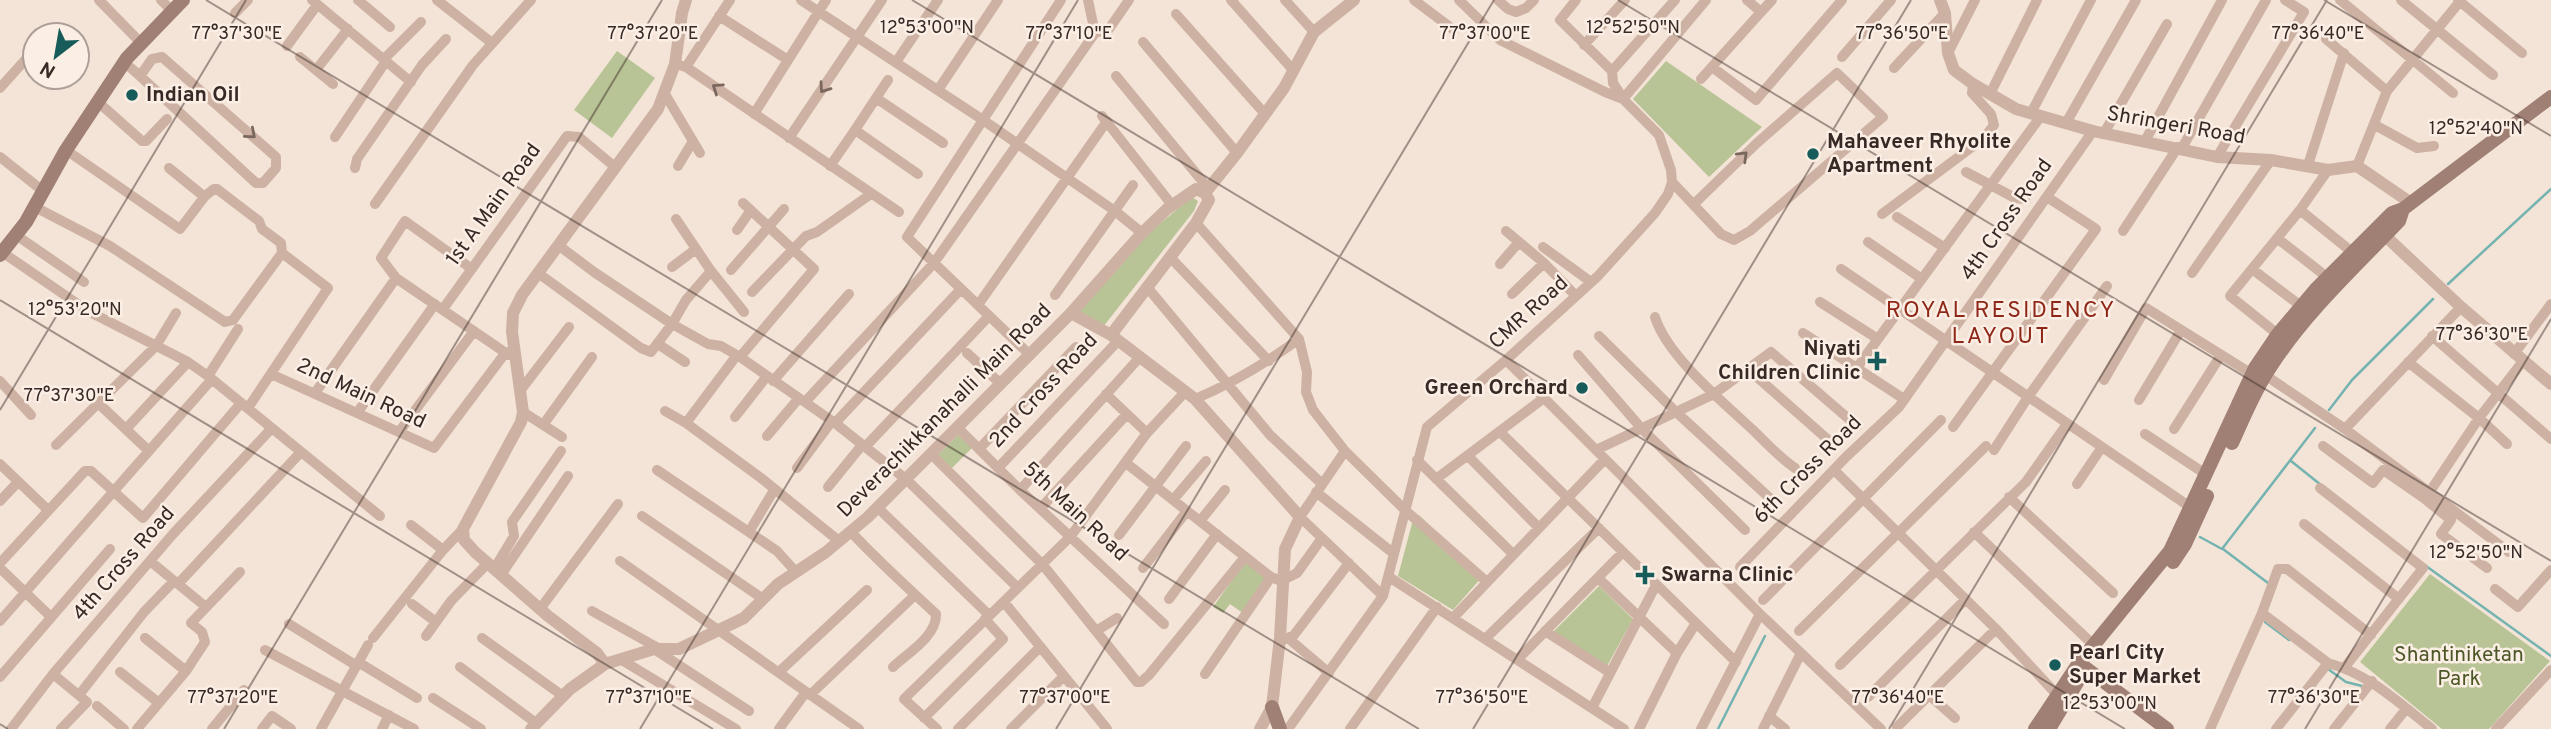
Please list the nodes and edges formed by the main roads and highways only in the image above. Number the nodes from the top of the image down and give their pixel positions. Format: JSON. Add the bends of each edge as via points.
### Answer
{"nodes":[{"id":1,"x":183,"y":0,"type":"edge"},
{"id":2,"x":2551,"y":97,"type":"edge"},
{"id":3,"x":2381,"y":232,"type":"junction"},
{"id":4,"x":1,"y":253,"type":"edge"},
{"id":5,"x":2332,"y":281,"type":"junction"},
{"id":6,"x":2283,"y":338,"type":"junction"},
{"id":7,"x":2259,"y":375,"type":"junction"},
{"id":8,"x":2195,"y":511,"type":"junction"},
{"id":9,"x":2089,"y":658,"type":"junction"},
{"id":10,"x":2061,"y":699,"type":"junction"},
{"id":11,"x":1271,"y":729,"type":"edge"},
{"id":12,"x":1280,"y":729,"type":"edge"},
{"id":13,"x":2035,"y":729,"type":"edge"},
{"id":14,"x":2049,"y":729,"type":"edge"},
{"id":15,"x":2167,"y":729,"type":"edge"}],
"edges":[{"from":1,"to":4,"type":"main road","via":[[126,60],[66,150],[35,207]]},
{"from":2,"to":3,"type":"main road","via":[[2407,206],[2399,221]]},
{"from":3,"to":5,"type":"main road"},
{"from":3,"to":5,"type":"main road","via":[[2352,252]]},
{"from":5,"to":6,"type":"main road"},
{"from":5,"to":6,"type":"main road","via":[[2301,306]]},
{"from":6,"to":7,"type":"main road"},
{"from":7,"to":8,"type":"main road"},
{"from":7,"to":8,"type":"main road","via":[[2207,475]]},
{"from":8,"to":9,"type":"main road","via":[[2142,592]]},
{"from":9,"to":10,"type":"main road"},
{"from":9,"to":15,"type":"main road","via":[[2128,692],[2130,702]]},
{"from":10,"to":13,"type":"main road"},
{"from":10,"to":14,"type":"main road"},
{"from":11,"to":12,"type":"main road","via":[[1272,707]]}]}
